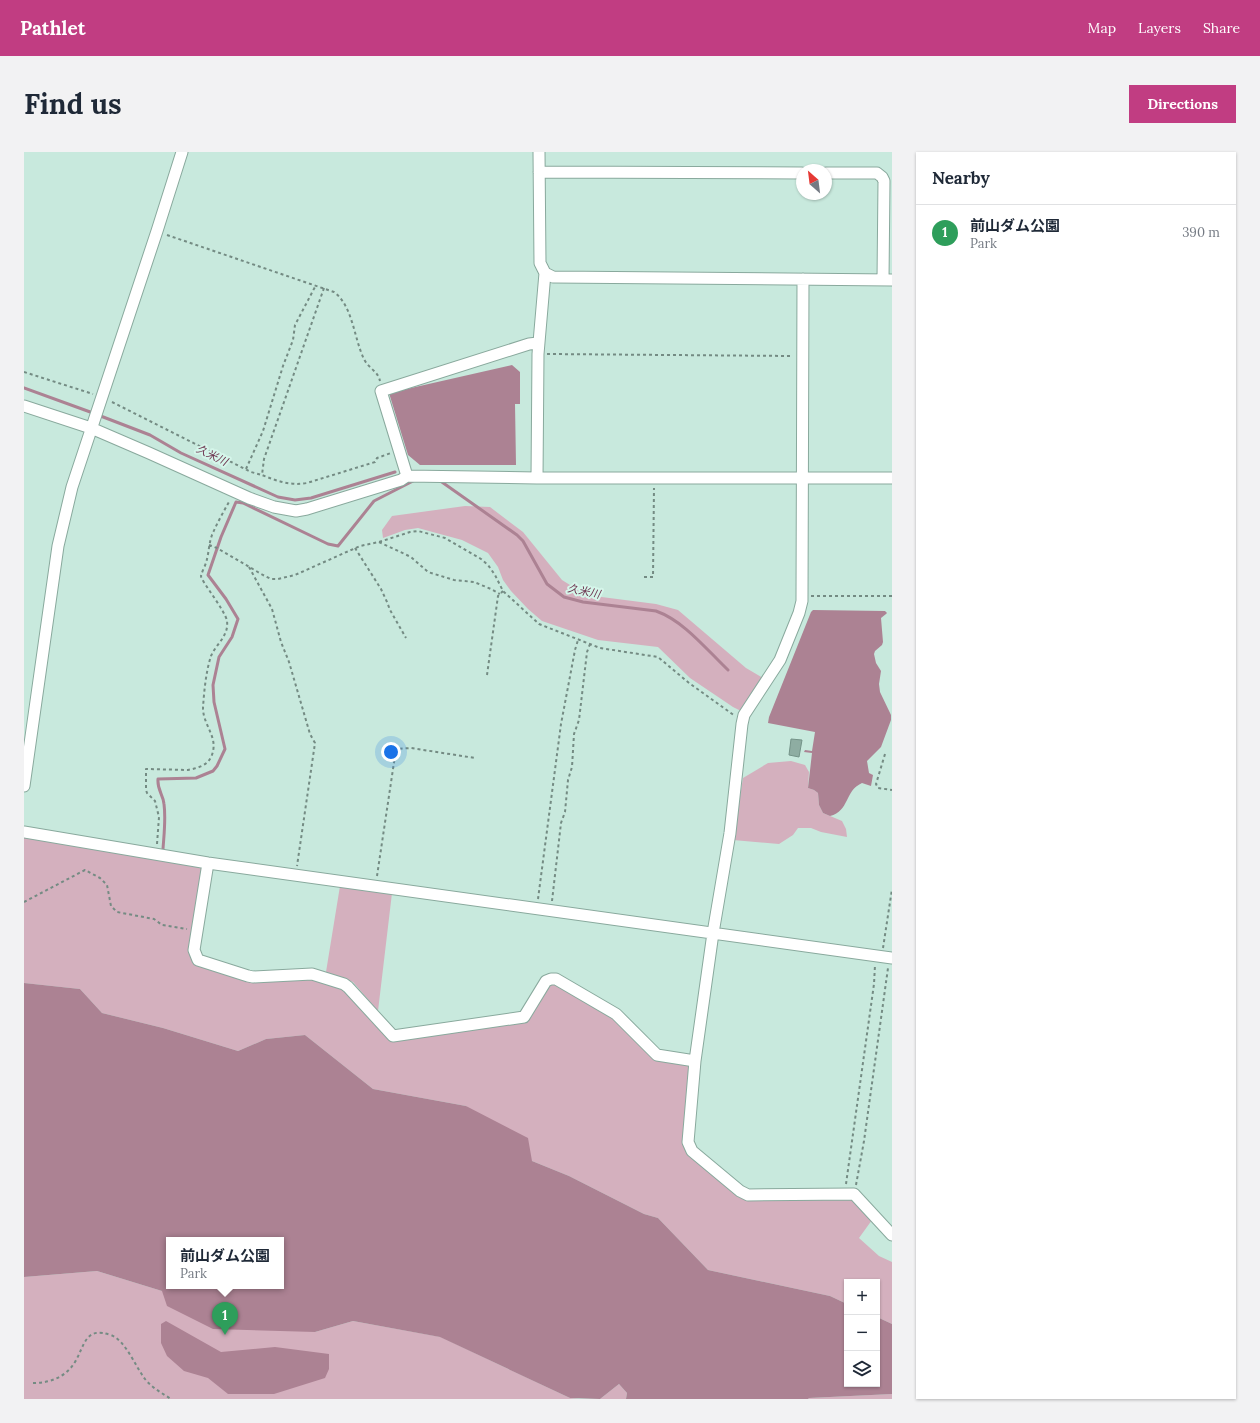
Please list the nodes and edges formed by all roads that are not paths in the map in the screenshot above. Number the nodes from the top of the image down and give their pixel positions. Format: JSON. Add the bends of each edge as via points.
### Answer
{"nodes":[{"id":1,"x":182,"y":152,"type":"edge"},
{"id":2,"x":539,"y":152,"type":"edge"},
{"id":3,"x":539,"y":172,"type":"junction"},
{"id":4,"x":796,"y":173,"type":"edge"},
{"id":5,"x":832,"y":173,"type":"edge"},
{"id":6,"x":545,"y":273,"type":"junction"},
{"id":7,"x":803,"y":279,"type":"junction"},
{"id":8,"x":887,"y":280,"type":"edge"},
{"id":9,"x":538,"y":343,"type":"junction"},
{"id":10,"x":24,"y":406,"type":"edge"},
{"id":11,"x":92,"y":427,"type":"junction"},
{"id":12,"x":408,"y":476,"type":"junction"},
{"id":13,"x":538,"y":478,"type":"junction"},
{"id":14,"x":802,"y":478,"type":"junction"},
{"id":15,"x":892,"y":478,"type":"edge"},
{"id":16,"x":24,"y":786,"type":"edge"},
{"id":17,"x":24,"y":832,"type":"edge"},
{"id":18,"x":208,"y":863,"type":"junction"},
{"id":19,"x":713,"y":933,"type":"junction"},
{"id":20,"x":884,"y":957,"type":"edge"},
{"id":21,"x":695,"y":1061,"type":"junction"},
{"id":22,"x":892,"y":1236,"type":"edge"}],
"edges":[{"from":1,"to":11,"type":"street"},
{"from":2,"to":3,"type":"street"},
{"from":3,"to":4,"type":"street"},
{"from":3,"to":6,"type":"street","via":[[539,255]]},
{"from":5,"to":8,"type":"street","via":[[877,173],[882,177]]},
{"from":6,"to":7,"type":"street","via":[[553,278]]},
{"from":6,"to":9,"type":"street"},
{"from":7,"to":8,"type":"street"},
{"from":7,"to":14,"type":"street"},
{"from":9,"to":12,"type":"street","via":[[381,390]]},
{"from":9,"to":13,"type":"street"},
{"from":10,"to":11,"type":"street"},
{"from":11,"to":12,"type":"street","via":[[274,507],[307,509]]},
{"from":11,"to":16,"type":"street","via":[[72,487],[58,546]]},
{"from":12,"to":13,"type":"street"},
{"from":13,"to":14,"type":"street"},
{"from":14,"to":15,"type":"street"},
{"from":14,"to":19,"type":"street","via":[[802,601],[780,660],[744,716],[730,833]]},
{"from":17,"to":18,"type":"street"},
{"from":18,"to":19,"type":"street"},
{"from":18,"to":21,"type":"street","via":[[194,950],[198,960],[248,976],[312,974],[344,984],[392,1036],[524,1017],[546,981],[556,979],[616,1014],[657,1054]]},
{"from":19,"to":20,"type":"street"},
{"from":19,"to":21,"type":"street"},
{"from":21,"to":22,"type":"street","via":[[688,1142],[692,1151],[748,1195],[849,1194]]}]}
